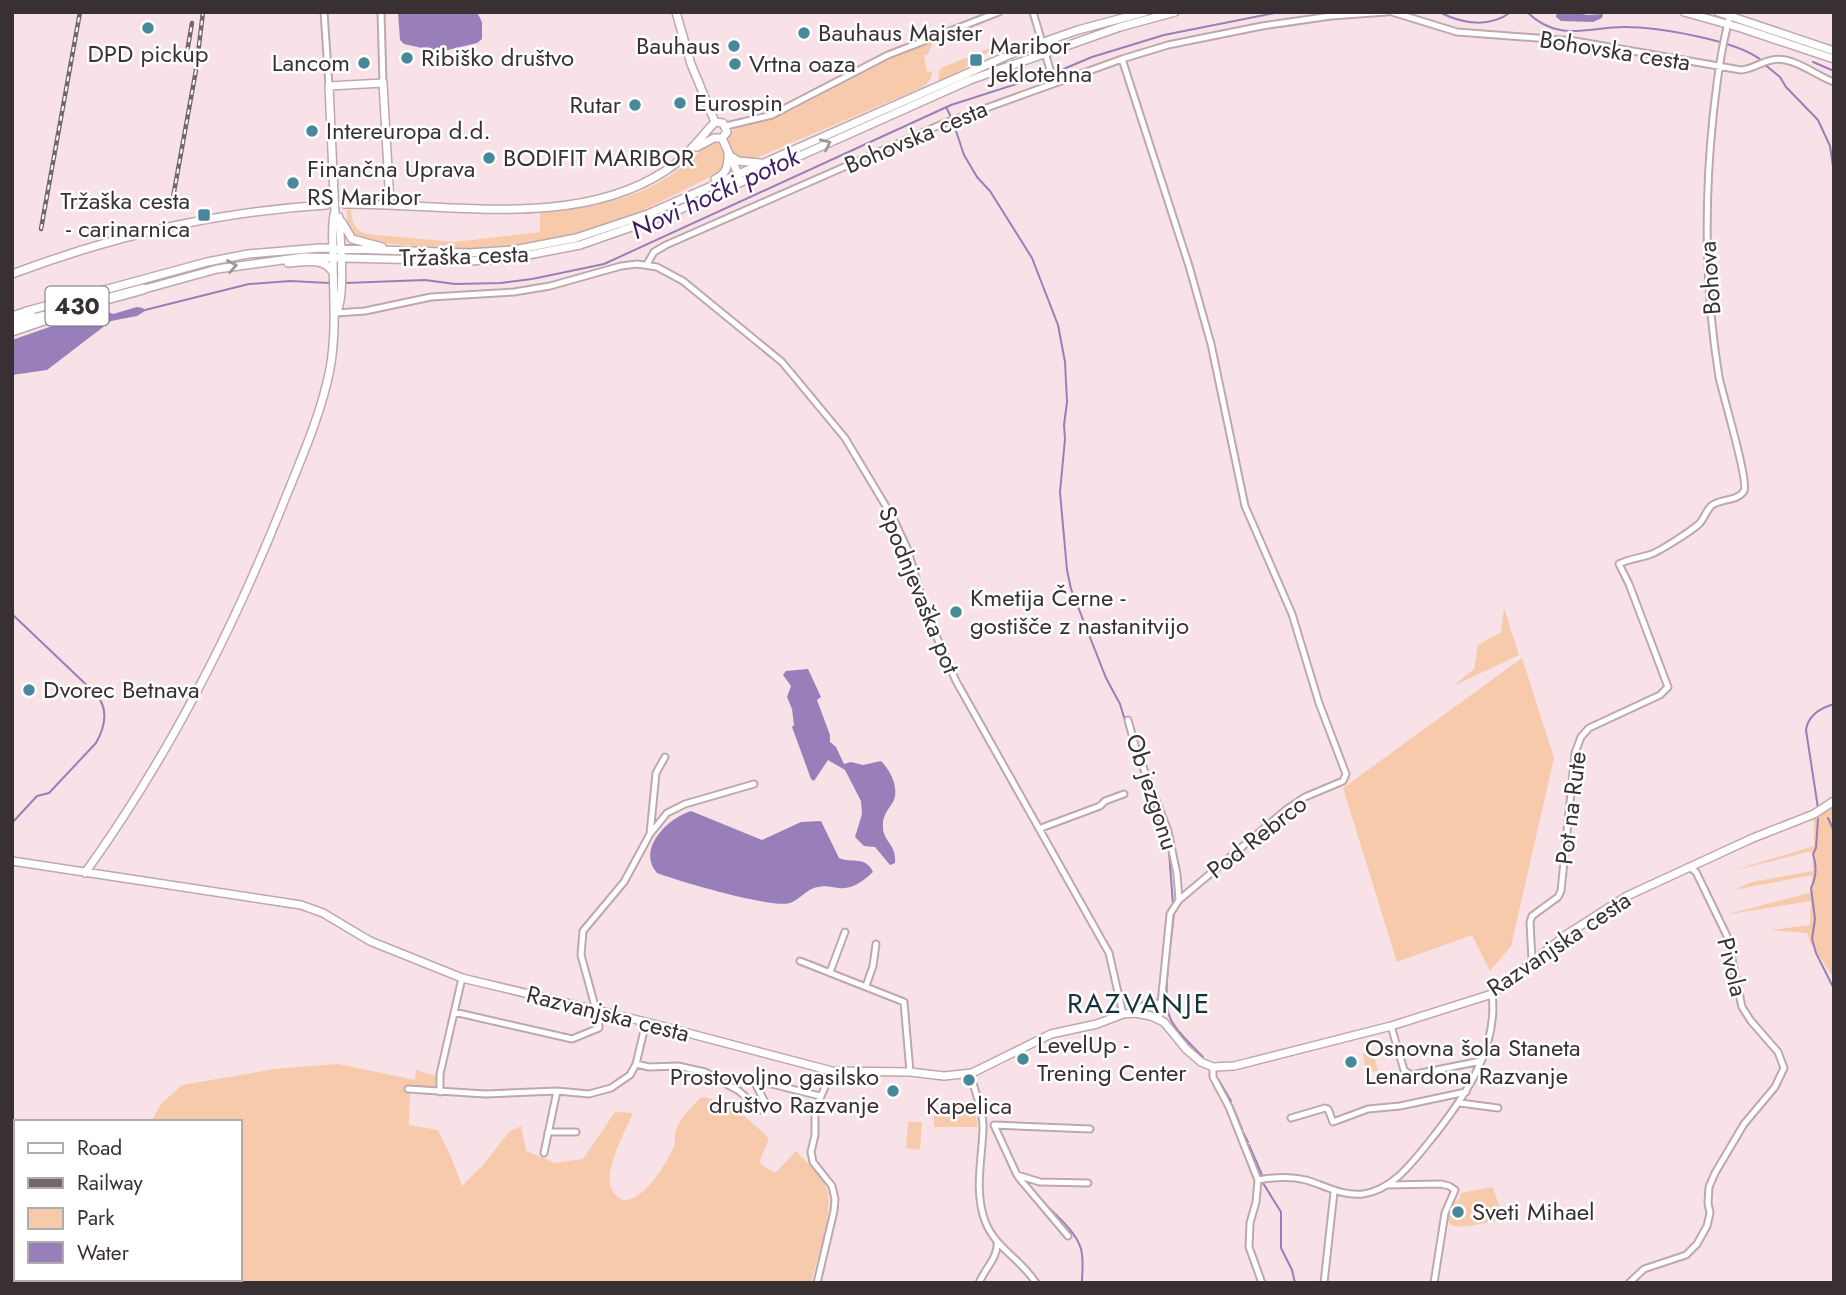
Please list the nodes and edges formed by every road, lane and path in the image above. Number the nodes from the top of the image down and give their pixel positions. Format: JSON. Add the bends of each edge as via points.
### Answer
{"nodes":[{"id":1,"x":324,"y":12,"type":"edge"},
{"id":2,"x":381,"y":12,"type":"edge"},
{"id":3,"x":676,"y":12,"type":"edge"},
{"id":4,"x":999,"y":12,"type":"edge"},
{"id":5,"x":1033,"y":12,"type":"edge"},
{"id":6,"x":1145,"y":12,"type":"edge"},
{"id":7,"x":1175,"y":12,"type":"edge"},
{"id":8,"x":1390,"y":12,"type":"edge"},
{"id":9,"x":1684,"y":12,"type":"edge"},
{"id":10,"x":1718,"y":12,"type":"edge"},
{"id":11,"x":1731,"y":14,"type":"edge"},
{"id":12,"x":1727,"y":25,"type":"junction"},
{"id":13,"x":1042,"y":42,"type":"junction"},
{"id":14,"x":1834,"y":51,"type":"edge"},
{"id":15,"x":1044,"y":52,"type":"junction"},
{"id":16,"x":1122,"y":58,"type":"junction"},
{"id":17,"x":1834,"y":59,"type":"edge"},
{"id":18,"x":1718,"y":67,"type":"junction"},
{"id":19,"x":1053,"y":81,"type":"junction"},
{"id":20,"x":1834,"y":82,"type":"edge"},
{"id":21,"x":383,"y":83,"type":"junction"},
{"id":22,"x":329,"y":86,"type":"junction"},
{"id":23,"x":712,"y":126,"type":"junction"},
{"id":24,"x":726,"y":127,"type":"junction"},
{"id":25,"x":718,"y":138,"type":"junction"},
{"id":26,"x":691,"y":150,"type":"junction"},
{"id":27,"x":728,"y":154,"type":"junction"},
{"id":28,"x":761,"y":163,"type":"junction"},
{"id":29,"x":737,"y":174,"type":"junction"},
{"id":30,"x":742,"y":182,"type":"junction"},
{"id":31,"x":699,"y":191,"type":"junction"},
{"id":32,"x":344,"y":204,"type":"dead end"},
{"id":33,"x":390,"y":204,"type":"junction"},
{"id":34,"x":326,"y":205,"type":"dead end"},
{"id":35,"x":337,"y":214,"type":"junction"},
{"id":36,"x":389,"y":249,"type":"junction"},
{"id":37,"x":337,"y":252,"type":"junction"},
{"id":38,"x":274,"y":260,"type":"junction"},
{"id":39,"x":647,"y":264,"type":"junction"},
{"id":40,"x":12,"y":274,"type":"edge"},
{"id":41,"x":337,"y":275,"type":"junction"},
{"id":42,"x":143,"y":289,"type":"junction"},
{"id":43,"x":31,"y":311,"type":"joint"},
{"id":44,"x":336,"y":313,"type":"junction"},
{"id":45,"x":12,"y":315,"type":"edge"},
{"id":46,"x":12,"y":325,"type":"edge"},
{"id":47,"x":12,"y":332,"type":"edge"},
{"id":48,"x":1711,"y":506,"type":"joint"},
{"id":49,"x":1128,"y":720,"type":"dead end"},
{"id":50,"x":665,"y":757,"type":"dead end"},
{"id":51,"x":754,"y":784,"type":"dead end"},
{"id":52,"x":1124,"y":794,"type":"dead end"},
{"id":53,"x":1834,"y":801,"type":"edge"},
{"id":54,"x":1041,"y":828,"type":"junction"},
{"id":55,"x":650,"y":834,"type":"junction"},
{"id":56,"x":12,"y":861,"type":"edge"},
{"id":57,"x":1689,"y":867,"type":"junction"},
{"id":58,"x":85,"y":873,"type":"junction"},
{"id":59,"x":1175,"y":905,"type":"junction"},
{"id":60,"x":845,"y":932,"type":"dead end"},
{"id":61,"x":876,"y":944,"type":"dead end"},
{"id":62,"x":1532,"y":960,"type":"junction"},
{"id":63,"x":800,"y":961,"type":"dead end"},
{"id":64,"x":830,"y":972,"type":"junction"},
{"id":65,"x":462,"y":978,"type":"junction"},
{"id":66,"x":866,"y":986,"type":"junction"},
{"id":67,"x":1492,"y":993,"type":"junction"},
{"id":68,"x":1161,"y":1004,"type":"junction"},
{"id":69,"x":597,"y":1010,"type":"junction"},
{"id":70,"x":454,"y":1012,"type":"junction"},
{"id":71,"x":1135,"y":1013,"type":"junction"},
{"id":72,"x":1123,"y":1014,"type":"junction"},
{"id":73,"x":1159,"y":1018,"type":"junction"},
{"id":74,"x":646,"y":1022,"type":"junction"},
{"id":75,"x":1391,"y":1026,"type":"junction"},
{"id":76,"x":1481,"y":1061,"type":"junction"},
{"id":77,"x":636,"y":1064,"type":"junction"},
{"id":78,"x":1213,"y":1067,"type":"junction"},
{"id":79,"x":832,"y":1071,"type":"junction"},
{"id":80,"x":910,"y":1072,"type":"junction"},
{"id":81,"x":972,"y":1074,"type":"junction"},
{"id":82,"x":408,"y":1089,"type":"dead end"},
{"id":83,"x":557,"y":1091,"type":"junction"},
{"id":84,"x":440,"y":1092,"type":"junction"},
{"id":85,"x":1466,"y":1092,"type":"junction"},
{"id":86,"x":820,"y":1096,"type":"junction"},
{"id":87,"x":1460,"y":1102,"type":"junction"},
{"id":88,"x":1498,"y":1108,"type":"dead end"},
{"id":89,"x":1291,"y":1118,"type":"dead end"},
{"id":90,"x":994,"y":1125,"type":"junction"},
{"id":91,"x":984,"y":1126,"type":"junction"},
{"id":92,"x":1090,"y":1129,"type":"dead end"},
{"id":93,"x":548,"y":1132,"type":"junction"},
{"id":94,"x":576,"y":1132,"type":"dead end"},
{"id":95,"x":544,"y":1153,"type":"dead end"},
{"id":96,"x":1017,"y":1175,"type":"junction"},
{"id":97,"x":1258,"y":1180,"type":"junction"},
{"id":98,"x":1088,"y":1183,"type":"dead end"},
{"id":99,"x":1387,"y":1185,"type":"junction"},
{"id":100,"x":1334,"y":1192,"type":"junction"},
{"id":101,"x":1068,"y":1236,"type":"dead end"},
{"id":102,"x":997,"y":1244,"type":"junction"},
{"id":103,"x":817,"y":1283,"type":"edge"},
{"id":104,"x":979,"y":1283,"type":"edge"},
{"id":105,"x":1036,"y":1283,"type":"edge"},
{"id":106,"x":1262,"y":1283,"type":"edge"},
{"id":107,"x":1324,"y":1283,"type":"edge"},
{"id":108,"x":1434,"y":1283,"type":"edge"},
{"id":109,"x":1629,"y":1283,"type":"edge"}],
"edges":[{"from":1,"to":22,"type":"street"},
{"from":2,"to":21,"type":"street"},
{"from":3,"to":23,"type":"street"},
{"from":4,"to":24,"type":"street","via":[[888,55],[772,115]]},
{"from":5,"to":13,"type":"street"},
{"from":6,"to":13,"type":"street","number":"430"},
{"from":7,"to":15,"type":"street","number":"430"},
{"from":8,"to":16,"type":"street","name":"Bohovska cesta","via":[[1262,26]]},
{"from":8,"to":18,"type":"street","name":"Bohovska cesta","via":[[1457,32],[1575,41]]},
{"from":9,"to":12,"type":"street"},
{"from":10,"to":11,"type":"street"},
{"from":11,"to":12,"type":"street","name":"Bohova"},
{"from":11,"to":14,"type":"street"},
{"from":12,"to":17,"type":"street"},
{"from":12,"to":18,"type":"street","name":"Bohova"},
{"from":13,"to":15,"type":"street"},
{"from":13,"to":28,"type":"street","name":"Tržaška cesta","number":"430"},
{"from":15,"to":19,"type":"street"},
{"from":30,"to":15,"type":"street","name":"Tržaška cesta","number":"430","one_way":true,"via":[[932,95]]},
{"from":16,"to":19,"type":"street","name":"Bohovska cesta"},
{"from":16,"to":59,"type":"street","name":"Pod Rebrco","via":[[1212,344],[1245,506],[1292,614],[1346,774],[1343,781],[1287,809]]},
{"from":18,"to":20,"type":"street","name":"Bohovska cesta","via":[[1741,70],[1772,60],[1790,61]]},
{"from":18,"to":48,"type":"street","name":"Bohova","via":[[1707,180],[1707,268],[1719,377],[1746,482],[1742,494]]},
{"from":19,"to":39,"type":"street","name":"Bohovska cesta","via":[[948,121],[666,245],[654,252]]},
{"from":21,"to":22,"type":"street"},
{"from":21,"to":33,"type":"street"},
{"from":22,"to":35,"type":"street","bridge":true},
{"from":23,"to":24,"type":"street","via":[[723,123]]},
{"from":23,"to":25,"type":"street"},
{"from":23,"to":26,"type":"street"},
{"from":24,"to":25,"type":"street","via":[[727,132]]},
{"from":25,"to":26,"type":"street"},
{"from":25,"to":27,"type":"street"},
{"from":26,"to":33,"type":"street","name":"Tržaška cesta","via":[[645,183],[582,201],[518,209]]},
{"from":27,"to":28,"type":"street","via":[[738,161]]},
{"from":27,"to":29,"type":"street"},
{"from":27,"to":31,"type":"street","via":[[723,175]]},
{"from":28,"to":29,"type":"street","name":"Tržaška cesta","number":"430"},
{"from":29,"to":30,"type":"street"},
{"from":29,"to":31,"type":"street","name":"Tržaška cesta","number":"430"},
{"from":30,"to":37,"type":"street","name":"Tržaška cesta","number":"430","via":[[617,233],[545,253],[470,261]]},
{"from":31,"to":36,"type":"street","name":"Tržaška cesta","number":"430","via":[[637,217],[542,246],[469,253]]},
{"from":32,"to":33,"type":"street","name":"Tržaška cesta"},
{"from":34,"to":40,"type":"street","via":[[245,211],[161,227]]},
{"from":35,"to":36,"type":"street","via":[[352,239]]},
{"from":35,"to":37,"type":"street"},
{"from":36,"to":37,"type":"street","name":"Tržaška cesta","number":"430"},
{"from":37,"to":38,"type":"street","name":"Tržaška cesta","number":"430"},
{"from":37,"to":41,"type":"street"},
{"from":37,"to":43,"type":"street","name":"Tržaška cesta","number":"430","via":[[276,250],[224,258]]},
{"from":38,"to":41,"type":"street","via":[[324,263]]},
{"from":42,"to":38,"type":"street","name":"Tržaška cesta","number":"430","one_way":true,"via":[[217,269]]},
{"from":39,"to":44,"type":"street","via":[[621,266],[526,290],[444,295]]},
{"from":39,"to":54,"type":"street","name":"Spodnjevaška pot","via":[[683,281],[782,362],[845,438],[907,548],[927,615],[956,681]]},
{"from":41,"to":44,"type":"street","via":[[340,307]]},
{"from":42,"to":46,"type":"highway","number":"430"},
{"from":42,"to":47,"type":"street","name":"Tržaška cesta"},
{"from":43,"to":45,"type":"highway","number":"430"},
{"from":44,"to":58,"type":"street","via":[[331,363],[319,408],[254,573],[171,735]]},
{"from":48,"to":62,"type":"street","name":"Pot na Rute","via":[[1699,523],[1653,554],[1619,564],[1668,687],[1651,700],[1589,728],[1581,737],[1574,753],[1561,891],[1532,916]]},
{"from":49,"to":59,"type":"street","name":"Ob jezgonu","via":[[1168,831],[1176,866]]},
{"from":50,"to":55,"type":"street","via":[[656,773]]},
{"from":51,"to":55,"type":"street","via":[[685,804],[667,813]]},
{"from":52,"to":54,"type":"street"},
{"from":53,"to":57,"type":"street","via":[[1814,814]]},
{"from":54,"to":72,"type":"street","name":"Spodnjevaška pot","via":[[1109,953]]},
{"from":55,"to":69,"type":"street","via":[[624,882],[583,931],[580,955]]},
{"from":56,"to":58,"type":"street","name":"Razvanjska cesta"},
{"from":57,"to":62,"type":"street","name":"Razvanjska cesta","via":[[1627,896]]},
{"from":57,"to":109,"type":"street","name":"Pivola","via":[[1696,872],[1727,936],[1742,1007],[1778,1052],[1784,1068],[1715,1173],[1709,1187],[1707,1226],[1697,1244],[1686,1255],[1644,1269]]},
{"from":58,"to":65,"type":"street","name":"Razvanjska cesta","via":[[301,905],[370,941]]},
{"from":59,"to":68,"type":"street","name":"Ob jezgonu"},
{"from":60,"to":64,"type":"street"},
{"from":61,"to":66,"type":"street"},
{"from":62,"to":67,"type":"street","name":"Razvanjska cesta"},
{"from":63,"to":64,"type":"street"},
{"from":64,"to":66,"type":"street"},
{"from":65,"to":69,"type":"street","name":"Razvanjska cesta"},
{"from":65,"to":70,"type":"street"},
{"from":66,"to":80,"type":"street","via":[[904,1002]]},
{"from":67,"to":75,"type":"street","name":"Razvanjska cesta"},
{"from":67,"to":76,"type":"street","via":[[1494,1012]]},
{"from":68,"to":71,"type":"street","name":"Razvanjska cesta","via":[[1152,1002]]},
{"from":68,"to":73,"type":"street"},
{"from":69,"to":70,"type":"street","via":[[599,1028],[572,1038]]},
{"from":69,"to":74,"type":"street","name":"Razvanjska cesta"},
{"from":70,"to":84,"type":"street"},
{"from":71,"to":72,"type":"street","name":"Razvanjska cesta"},
{"from":71,"to":73,"type":"street","name":"Razvanjska cesta"},
{"from":72,"to":81,"type":"street","name":"Razvanjska cesta","via":[[1051,1034]]},
{"from":73,"to":78,"type":"street","via":[[1194,1056]]},
{"from":74,"to":77,"type":"street"},
{"from":74,"to":79,"type":"street","name":"Razvanjska cesta"},
{"from":75,"to":76,"type":"street","via":[[1406,1073],[1416,1075]]},
{"from":75,"to":78,"type":"street","name":"Razvanjska cesta","via":[[1271,1058]]},
{"from":76,"to":85,"type":"street"},
{"from":77,"to":83,"type":"street","via":[[630,1075],[611,1088],[590,1094]]},
{"from":77,"to":86,"type":"street","via":[[698,1070],[739,1091],[760,1110],[765,1102],[756,1085],[759,1081]]},
{"from":78,"to":97,"type":"street","via":[[1213,1077]]},
{"from":79,"to":80,"type":"street","name":"Razvanjska cesta"},
{"from":79,"to":86,"type":"street"},
{"from":80,"to":81,"type":"street","name":"Razvanjska cesta"},
{"from":81,"to":91,"type":"street"},
{"from":82,"to":84,"type":"street"},
{"from":83,"to":84,"type":"street"},
{"from":83,"to":93,"type":"street"},
{"from":85,"to":87,"type":"street"},
{"from":85,"to":89,"type":"street","via":[[1368,1109],[1333,1122],[1325,1108]]},
{"from":86,"to":103,"type":"street","via":[[811,1152],[835,1199]]},
{"from":87,"to":88,"type":"street"},
{"from":87,"to":99,"type":"street","via":[[1408,1168]]},
{"from":90,"to":91,"type":"street"},
{"from":90,"to":92,"type":"street"},
{"from":90,"to":96,"type":"street"},
{"from":91,"to":102,"type":"street","via":[[979,1185],[984,1220]]},
{"from":93,"to":94,"type":"street"},
{"from":93,"to":95,"type":"street"},
{"from":96,"to":98,"type":"street","via":[[1040,1182]]},
{"from":96,"to":101,"type":"street"},
{"from":97,"to":100,"type":"street","via":[[1289,1177]]},
{"from":97,"to":106,"type":"street","via":[[1249,1247]]},
{"from":99,"to":100,"type":"street","via":[[1362,1194]]},
{"from":99,"to":108,"type":"street","via":[[1441,1184],[1455,1190],[1446,1213]]},
{"from":100,"to":107,"type":"street"},
{"from":102,"to":104,"type":"street"},
{"from":102,"to":105,"type":"street"}]}
